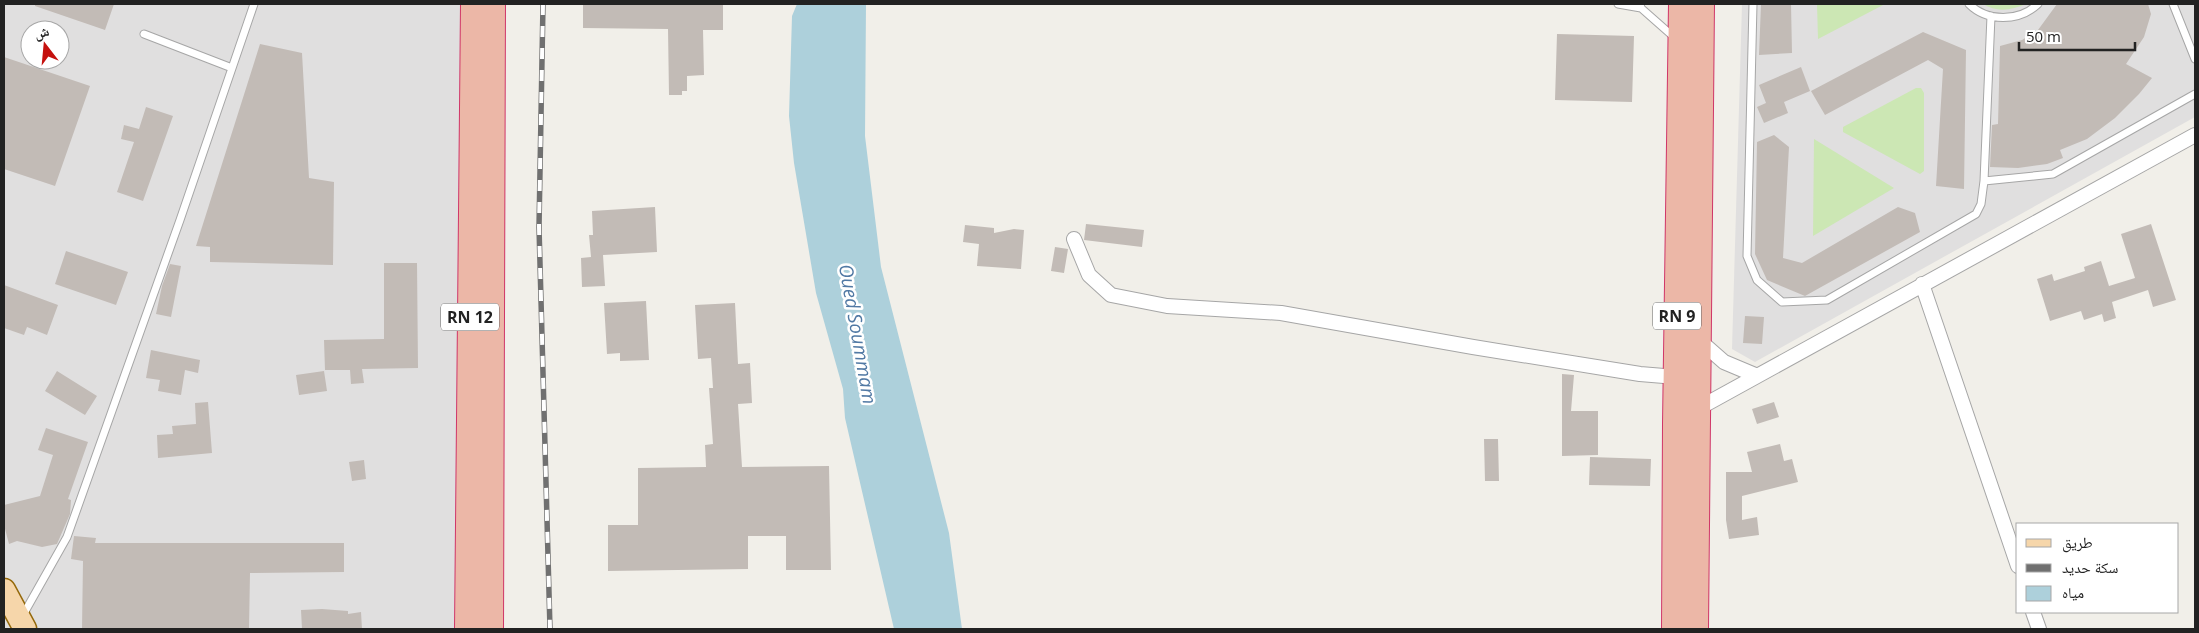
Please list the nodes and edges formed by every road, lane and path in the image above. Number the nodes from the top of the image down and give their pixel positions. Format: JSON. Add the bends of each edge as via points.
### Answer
{"nodes":[{"id":1,"x":254,"y":4,"type":"edge"},
{"id":2,"x":473,"y":4,"type":"edge"},
{"id":3,"x":493,"y":4,"type":"edge"},
{"id":4,"x":1618,"y":4,"type":"edge"},
{"id":5,"x":1681,"y":4,"type":"edge"},
{"id":6,"x":1702,"y":4,"type":"edge"},
{"id":7,"x":1753,"y":4,"type":"edge"},
{"id":8,"x":1969,"y":4,"type":"edge"},
{"id":9,"x":2038,"y":4,"type":"edge"},
{"id":10,"x":2173,"y":4,"type":"edge"},
{"id":11,"x":1641,"y":6,"type":"edge"},
{"id":12,"x":1991,"y":16,"type":"junction"},
{"id":13,"x":144,"y":34,"type":"dead end"},
{"id":14,"x":1681,"y":44,"type":"junction"},
{"id":15,"x":2195,"y":60,"type":"edge"},
{"id":16,"x":232,"y":68,"type":"junction"},
{"id":17,"x":2195,"y":94,"type":"edge"},
{"id":18,"x":2195,"y":135,"type":"edge"},
{"id":19,"x":1984,"y":181,"type":"junction"},
{"id":20,"x":1074,"y":239,"type":"dead end"},
{"id":21,"x":1922,"y":284,"type":"junction"},
{"id":22,"x":1700,"y":340,"type":"junction"},
{"id":23,"x":1755,"y":376,"type":"junction"},
{"id":24,"x":1676,"y":377,"type":"junction"},
{"id":25,"x":1698,"y":408,"type":"junction"},
{"id":26,"x":2016,"y":560,"type":"edge"},
{"id":27,"x":4,"y":590,"type":"edge"},
{"id":28,"x":2033,"y":613,"type":"edge"},
{"id":29,"x":23,"y":625,"type":"edge"},
{"id":30,"x":467,"y":629,"type":"edge"},
{"id":31,"x":491,"y":629,"type":"edge"},
{"id":32,"x":1674,"y":629,"type":"edge"},
{"id":33,"x":1696,"y":629,"type":"edge"},
{"id":34,"x":2039,"y":629,"type":"edge"}],
"edges":[{"from":1,"to":16,"type":"lane"},
{"from":2,"to":30,"type":"highway","number":"RN 12"},
{"from":3,"to":31,"type":"highway","number":"RN 12"},
{"from":4,"to":11,"type":"lane"},
{"from":5,"to":14,"type":"highway","number":"RN 9"},
{"from":6,"to":22,"type":"highway","number":"RN 9"},
{"from":7,"to":19,"type":"lane","via":[[1747,256],[1757,280],[1782,302],[1826,300],[1976,214],[1981,204]]},
{"from":8,"to":12,"type":"lane"},
{"from":9,"to":12,"type":"lane","via":[[2014,16]]},
{"from":10,"to":15,"type":"lane"},
{"from":11,"to":14,"type":"lane"},
{"from":12,"to":19,"type":"lane"},
{"from":13,"to":16,"type":"lane"},
{"from":14,"to":24,"type":"highway","number":"RN 9"},
{"from":16,"to":29,"type":"lane","via":[[67,537]]},
{"from":17,"to":19,"type":"lane","via":[[2053,174]]},
{"from":18,"to":21,"type":"street"},
{"from":20,"to":24,"type":"street","via":[[1090,275],[1111,295],[1167,306],[1281,313],[1483,349]]},
{"from":21,"to":23,"type":"street"},
{"from":21,"to":26,"type":"street"},
{"from":22,"to":23,"type":"street","via":[[1724,362]]},
{"from":22,"to":25,"type":"highway","number":"RN 9"},
{"from":23,"to":25,"type":"street"},
{"from":24,"to":32,"type":"highway","number":"RN 9"},
{"from":25,"to":33,"type":"highway","number":"RN 9"},
{"from":27,"to":29,"type":"main road"},
{"from":28,"to":34,"type":"street"}]}
